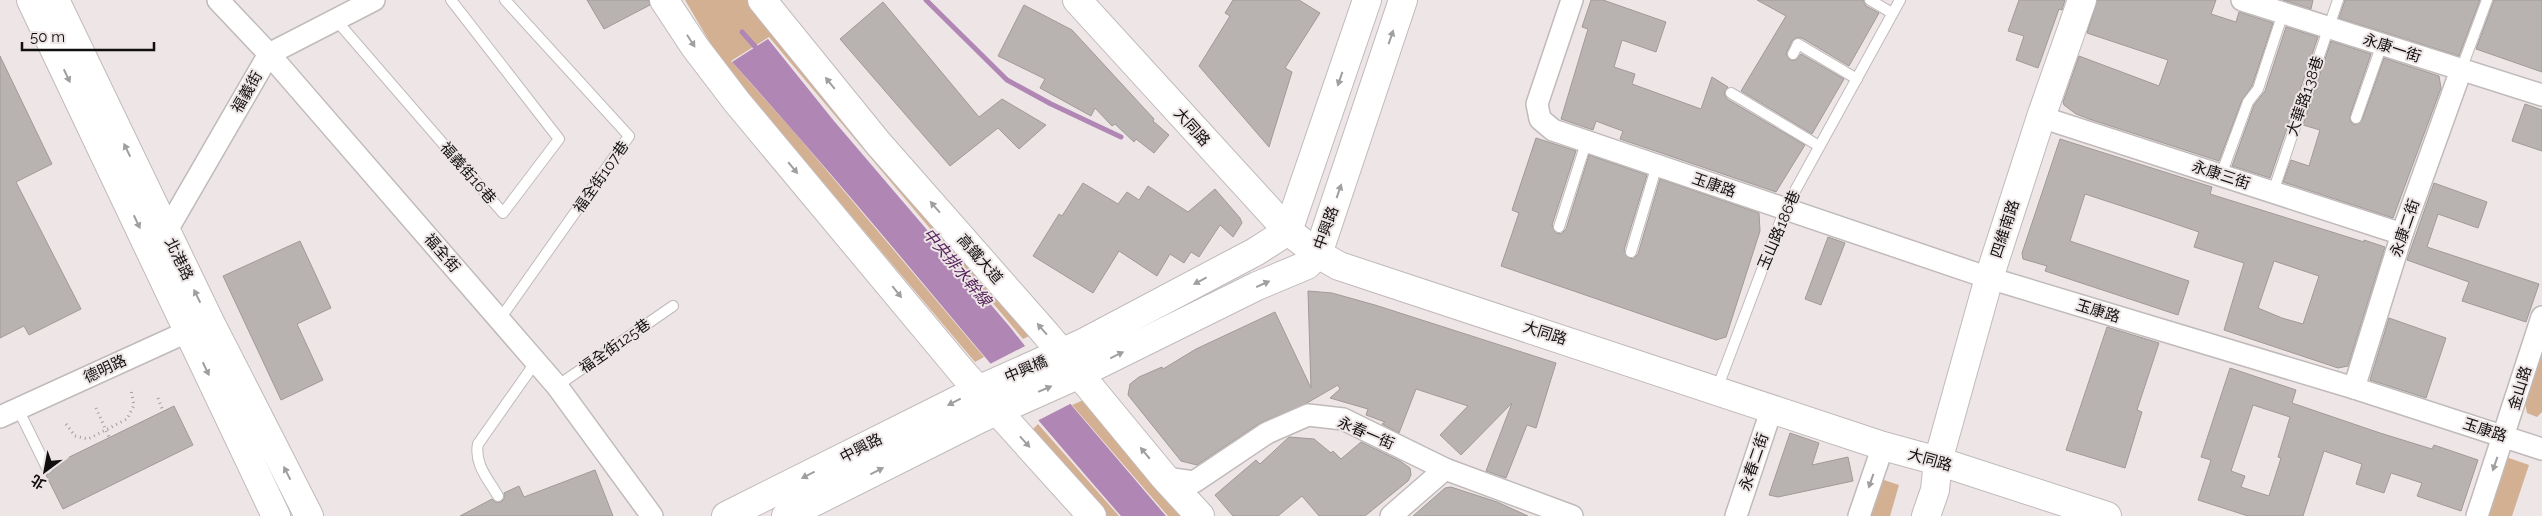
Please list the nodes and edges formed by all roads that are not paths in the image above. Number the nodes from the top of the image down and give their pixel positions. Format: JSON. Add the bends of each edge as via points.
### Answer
{"nodes":[{"id":1,"x":31,"y":0,"type":"edge"},
{"id":2,"x":55,"y":0,"type":"edge"},
{"id":3,"x":218,"y":0,"type":"edge"},
{"id":4,"x":374,"y":0,"type":"edge"},
{"id":5,"x":450,"y":0,"type":"edge"},
{"id":6,"x":504,"y":0,"type":"edge"},
{"id":7,"x":664,"y":0,"type":"edge"},
{"id":8,"x":762,"y":0,"type":"edge"},
{"id":9,"x":1077,"y":0,"type":"edge"},
{"id":10,"x":1367,"y":0,"type":"edge"},
{"id":11,"x":1404,"y":0,"type":"edge"},
{"id":12,"x":1572,"y":0,"type":"edge"},
{"id":13,"x":1870,"y":0,"type":"edge"},
{"id":14,"x":1900,"y":0,"type":"edge"},
{"id":15,"x":2082,"y":0,"type":"edge"},
{"id":16,"x":2242,"y":0,"type":"edge"},
{"id":17,"x":2338,"y":0,"type":"edge"},
{"id":18,"x":2487,"y":0,"type":"edge"},
{"id":19,"x":2283,"y":13,"type":"junction"},
{"id":20,"x":1892,"y":14,"type":"junction"},
{"id":21,"x":336,"y":20,"type":"junction"},
{"id":22,"x":2329,"y":27,"type":"junction"},
{"id":23,"x":2382,"y":44,"type":"junction"},
{"id":24,"x":269,"y":54,"type":"junction"},
{"id":25,"x":1793,"y":54,"type":"dead end"},
{"id":26,"x":2461,"y":70,"type":"junction"},
{"id":27,"x":1857,"y":79,"type":"junction"},
{"id":28,"x":1731,"y":93,"type":"dead end"},
{"id":29,"x":2542,"y":95,"type":"edge"},
{"id":30,"x":2041,"y":117,"type":"junction"},
{"id":31,"x":2356,"y":118,"type":"dead end"},
{"id":32,"x":1586,"y":143,"type":"junction"},
{"id":33,"x":1819,"y":146,"type":"junction"},
{"id":34,"x":1657,"y":165,"type":"junction"},
{"id":35,"x":2221,"y":175,"type":"junction"},
{"id":36,"x":2273,"y":192,"type":"junction"},
{"id":37,"x":1785,"y":209,"type":"junction"},
{"id":38,"x":1559,"y":228,"type":"dead end"},
{"id":39,"x":1288,"y":231,"type":"junction"},
{"id":40,"x":166,"y":232,"type":"junction"},
{"id":41,"x":2402,"y":234,"type":"junction"},
{"id":42,"x":1631,"y":252,"type":"dead end"},
{"id":43,"x":1318,"y":254,"type":"junction"},
{"id":44,"x":1989,"y":278,"type":"junction"},
{"id":45,"x":673,"y":306,"type":"dead end"},
{"id":46,"x":2542,"y":317,"type":"edge"},
{"id":47,"x":500,"y":319,"type":"junction"},
{"id":48,"x":199,"y":327,"type":"junction"},
{"id":49,"x":1058,"y":355,"type":"junction"},
{"id":50,"x":535,"y":363,"type":"junction"},
{"id":51,"x":1077,"y":376,"type":"junction"},
{"id":52,"x":988,"y":385,"type":"junction"},
{"id":53,"x":556,"y":386,"type":"junction"},
{"id":54,"x":2354,"y":388,"type":"junction"},
{"id":55,"x":1717,"y":390,"type":"junction"},
{"id":56,"x":1007,"y":406,"type":"junction"},
{"id":57,"x":1772,"y":408,"type":"junction"},
{"id":58,"x":9,"y":413,"type":"edge"},
{"id":59,"x":2504,"y":436,"type":"junction"},
{"id":60,"x":1883,"y":446,"type":"junction"},
{"id":61,"x":2542,"y":449,"type":"edge"},
{"id":62,"x":1938,"y":462,"type":"junction"},
{"id":63,"x":47,"y":468,"type":"dead end"},
{"id":64,"x":1445,"y":469,"type":"junction"},
{"id":65,"x":1165,"y":478,"type":"junction"},
{"id":66,"x":498,"y":496,"type":"dead end"},
{"id":67,"x":276,"y":516,"type":"edge"},
{"id":68,"x":309,"y":516,"type":"edge"},
{"id":69,"x":652,"y":516,"type":"edge"},
{"id":70,"x":726,"y":516,"type":"edge"},
{"id":71,"x":786,"y":516,"type":"edge"},
{"id":72,"x":1092,"y":516,"type":"edge"},
{"id":73,"x":1200,"y":516,"type":"edge"},
{"id":74,"x":1390,"y":516,"type":"edge"},
{"id":75,"x":1572,"y":516,"type":"edge"},
{"id":76,"x":1736,"y":516,"type":"edge"},
{"id":77,"x":1859,"y":516,"type":"edge"},
{"id":78,"x":1926,"y":516,"type":"edge"},
{"id":79,"x":2107,"y":516,"type":"edge"},
{"id":80,"x":2477,"y":516,"type":"edge"}],
"edges":[{"from":1,"to":48,"type":"street","name":"北港路","one_way":true},
{"from":40,"to":2,"type":"street","name":"北港路","one_way":true},
{"from":3,"to":24,"type":"street","name":"福全街"},
{"from":4,"to":21,"type":"street","name":"福義街"},
{"from":5,"to":21,"type":"lane","name":"福義街16巷","via":[[560,139],[503,213]]},
{"from":6,"to":47,"type":"lane","name":"福全街107巷","via":[[629,136]]},
{"from":7,"to":52,"type":"street","one_way":true,"via":[[737,102]]},
{"from":49,"to":8,"type":"street","name":"高鐵大道","one_way":true},
{"from":9,"to":39,"type":"street","name":"大同路"},
{"from":10,"to":39,"type":"street","one_way":true},
{"from":43,"to":11,"type":"street","name":"中興路","one_way":true},
{"from":12,"to":32,"type":"street","name":"玉康路","via":[[1537,104],[1540,119],[1553,130]]},
{"from":13,"to":20,"type":"lane"},
{"from":14,"to":20,"type":"lane","name":"玉山路186巷"},
{"from":15,"to":30,"type":"street","name":"四維南路"},
{"from":16,"to":19,"type":"street","name":"永康一街"},
{"from":17,"to":22,"type":"lane","name":"大華路138巷"},
{"from":18,"to":26,"type":"lane"},
{"from":19,"to":22,"type":"street","name":"永康一街"},
{"from":19,"to":35,"type":"lane","via":[[2258,89],[2248,102]]},
{"from":20,"to":27,"type":"lane","name":"玉山路186巷"},
{"from":21,"to":24,"type":"street","name":"福義街"},
{"from":22,"to":23,"type":"street","name":"永康一街"},
{"from":22,"to":36,"type":"lane","name":"大華路138巷"},
{"from":23,"to":26,"type":"street","name":"永康一街"},
{"from":23,"to":31,"type":"lane"},
{"from":24,"to":40,"type":"street","name":"福義街"},
{"from":24,"to":47,"type":"street","name":"福全街"},
{"from":25,"to":27,"type":"lane","via":[[1798,44]]},
{"from":26,"to":29,"type":"street","name":"永康一街"},
{"from":26,"to":41,"type":"street","name":"永康二街"},
{"from":27,"to":33,"type":"lane","name":"玉山路186巷"},
{"from":28,"to":33,"type":"lane"},
{"from":30,"to":35,"type":"street","name":"永康三街"},
{"from":30,"to":44,"type":"street","name":"四維南路"},
{"from":32,"to":34,"type":"street","name":"玉康路"},
{"from":32,"to":38,"type":"lane"},
{"from":33,"to":37,"type":"lane","name":"玉山路186巷"},
{"from":34,"to":37,"type":"street","name":"玉康路"},
{"from":34,"to":42,"type":"lane"},
{"from":35,"to":36,"type":"street","name":"永康三街"},
{"from":36,"to":41,"type":"street","name":"永康三街"},
{"from":37,"to":44,"type":"street","name":"玉康路"},
{"from":37,"to":55,"type":"lane","name":"玉山路186巷"},
{"from":39,"to":43,"type":"street","name":"大同路"},
{"from":39,"to":49,"type":"street","one_way":true,"via":[[1255,252]]},
{"from":48,"to":40,"type":"street","name":"北港路","one_way":true},
{"from":41,"to":54,"type":"street","name":"永康二街"},
{"from":51,"to":43,"type":"street","name":"中興路","one_way":true,"via":[[1307,264]]},
{"from":43,"to":55,"type":"street","name":"大同路","via":[[1339,266]]},
{"from":44,"to":54,"type":"street","name":"玉康路"},
{"from":44,"to":62,"type":"street","name":"四維南路"},
{"from":45,"to":53,"type":"lane","name":"福全街125巷"},
{"from":46,"to":59,"type":"street","name":"金山路"},
{"from":47,"to":50,"type":"street","name":"福全街"},
{"from":48,"to":58,"type":"street","name":"德明路"},
{"from":48,"to":67,"type":"street","name":"北港路","one_way":true},
{"from":68,"to":48,"type":"street","name":"北港路","one_way":true},
{"from":49,"to":51,"type":"street","name":"高鐵大道"},
{"from":49,"to":52,"type":"street","name":"中興橋"},
{"from":50,"to":53,"type":"street","name":"福全街"},
{"from":50,"to":66,"type":"lane","via":[[478,444],[479,466]]},
{"from":56,"to":51,"type":"street","name":"中興橋","one_way":true},
{"from":65,"to":51,"type":"street","name":"高鐵大道","one_way":true},
{"from":52,"to":56,"type":"street"},
{"from":52,"to":70,"type":"street","name":"中興路","one_way":true},
{"from":53,"to":69,"type":"street","name":"福全街"},
{"from":54,"to":59,"type":"street","name":"玉康路"},
{"from":55,"to":57,"type":"street","name":"大同路"},
{"from":71,"to":56,"type":"street","name":"中興路","one_way":true},
{"from":56,"to":72,"type":"street","one_way":true},
{"from":57,"to":60,"type":"street","name":"大同路"},
{"from":57,"to":76,"type":"street","name":"永春二街"},
{"from":58,"to":63,"type":"lane"},
{"from":59,"to":61,"type":"street","name":"玉康路"},
{"from":59,"to":80,"type":"street","name":"金山路","one_way":true},
{"from":60,"to":62,"type":"street","name":"大同路"},
{"from":60,"to":77,"type":"street","one_way":true},
{"from":62,"to":78,"type":"street","name":"四維南路","via":[[1935,490]]},
{"from":62,"to":79,"type":"street","name":"大同路"},
{"from":64,"to":65,"type":"street","name":"永春一街","via":[[1342,419],[1308,415],[1267,433],[1194,482]]},
{"from":64,"to":74,"type":"street"},
{"from":64,"to":75,"type":"street","name":"永春一街"},
{"from":65,"to":73,"type":"street","name":"高鐵大道"}]}
